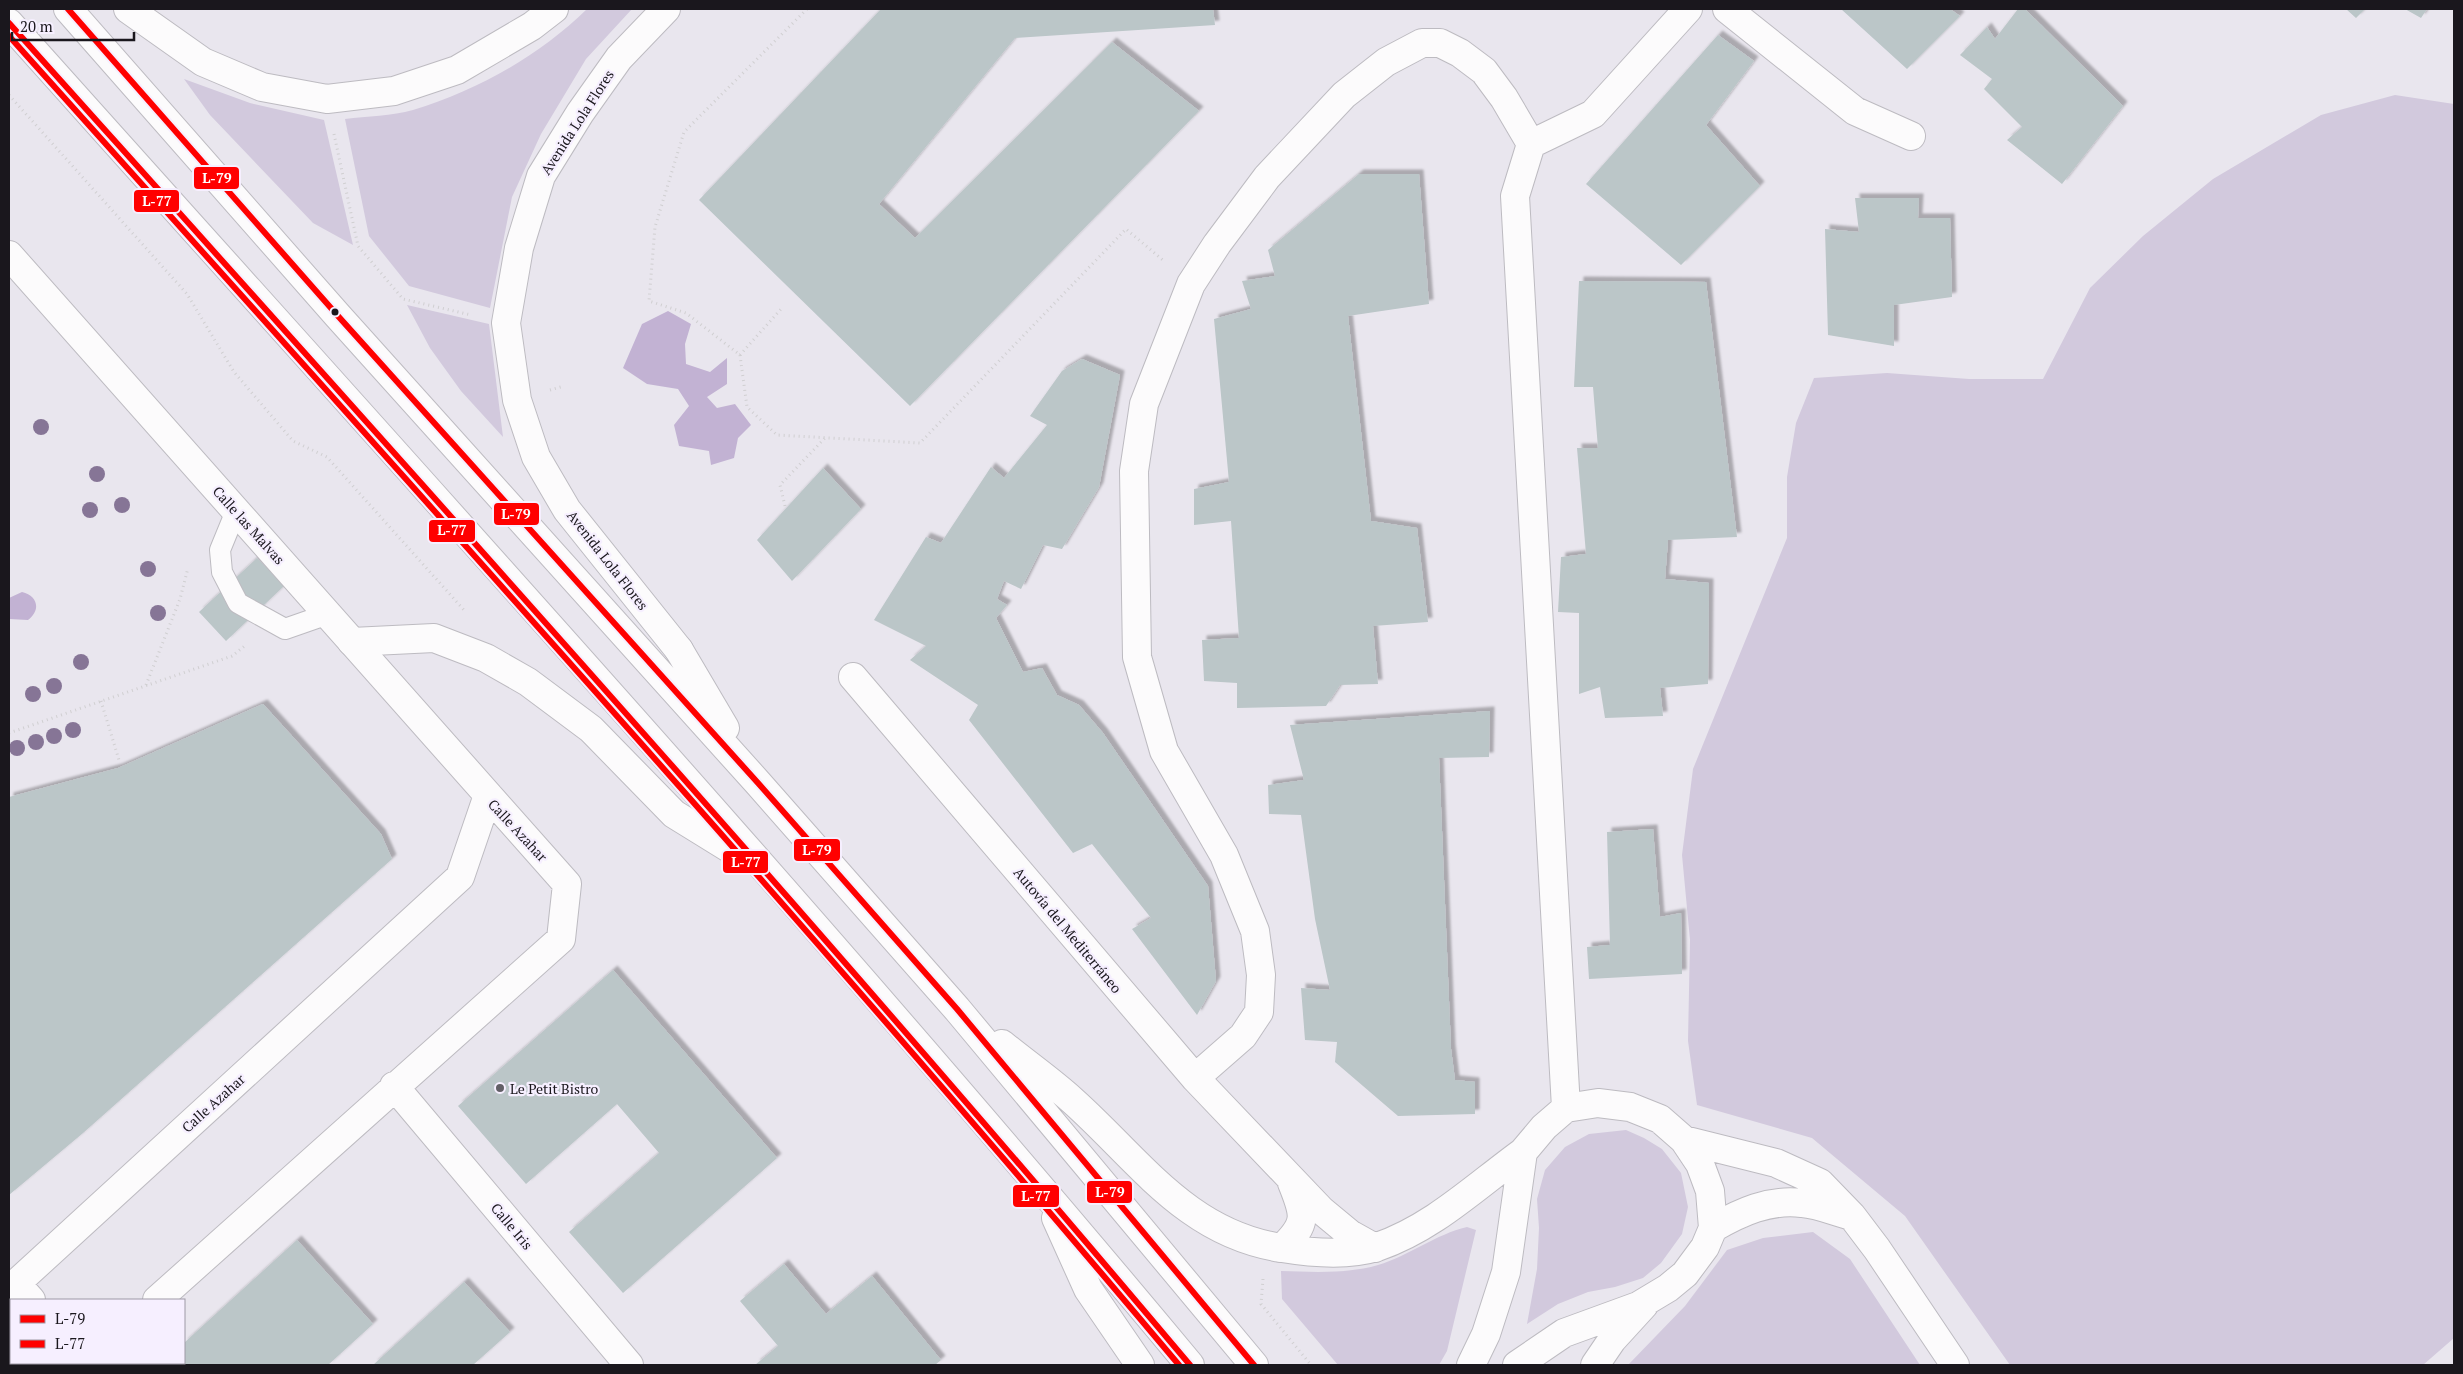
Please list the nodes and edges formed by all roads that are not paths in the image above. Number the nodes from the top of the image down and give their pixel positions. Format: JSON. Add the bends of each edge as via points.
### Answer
{"nodes":[{"id":1,"x":68,"y":9,"type":"edge"},
{"id":2,"x":128,"y":9,"type":"edge"},
{"id":3,"x":554,"y":9,"type":"edge"},
{"id":4,"x":666,"y":9,"type":"edge"},
{"id":5,"x":1688,"y":9,"type":"edge"},
{"id":6,"x":1727,"y":9,"type":"edge"},
{"id":7,"x":9,"y":23,"type":"edge"},
{"id":8,"x":1911,"y":136,"type":"dead end"},
{"id":9,"x":1531,"y":144,"type":"junction"},
{"id":10,"x":9,"y":255,"type":"edge"},
{"id":11,"x":236,"y":511,"type":"junction"},
{"id":12,"x":328,"y":614,"type":"junction"},
{"id":13,"x":352,"y":642,"type":"junction"},
{"id":14,"x":853,"y":677,"type":"dead end"},
{"id":15,"x":758,"y":783,"type":"junction"},
{"id":16,"x":488,"y":795,"type":"junction"},
{"id":17,"x":768,"y":871,"type":"junction"},
{"id":18,"x":957,"y":1009,"type":"junction"},
{"id":19,"x":1195,"y":1078,"type":"junction"},
{"id":20,"x":394,"y":1086,"type":"junction"},
{"id":21,"x":1566,"y":1108,"type":"junction"},
{"id":22,"x":1684,"y":1140,"type":"junction"},
{"id":23,"x":1523,"y":1152,"type":"junction"},
{"id":24,"x":1290,"y":1177,"type":"junction"},
{"id":25,"x":1040,"y":1185,"type":"junction"},
{"id":26,"x":1852,"y":1216,"type":"junction"},
{"id":27,"x":1713,"y":1228,"type":"junction"},
{"id":28,"x":1274,"y":1247,"type":"junction"},
{"id":29,"x":1375,"y":1248,"type":"junction"},
{"id":30,"x":18,"y":1291,"type":"edge"},
{"id":31,"x":1650,"y":1298,"type":"junction"},
{"id":32,"x":158,"y":1299,"type":"edge"},
{"id":33,"x":630,"y":1365,"type":"edge"},
{"id":34,"x":1140,"y":1365,"type":"edge"},
{"id":35,"x":1190,"y":1365,"type":"edge"},
{"id":36,"x":1254,"y":1365,"type":"edge"},
{"id":37,"x":1471,"y":1365,"type":"edge"},
{"id":38,"x":1517,"y":1365,"type":"edge"},
{"id":39,"x":1595,"y":1365,"type":"edge"},
{"id":40,"x":1955,"y":1365,"type":"edge"}],
"edges":[{"from":1,"to":15,"type":"main road","via":[[338,316]]},
{"from":2,"to":3,"type":"main road","via":[[203,62],[262,87],[327,99],[394,91],[457,70],[532,26]]},
{"from":4,"to":15,"type":"main road","name":"Avenida Lola Flores","via":[[619,58],[541,176],[519,248],[506,323],[518,400],[536,457],[568,510],[678,650]]},
{"from":5,"to":9,"type":"main road","via":[[1593,114]]},
{"from":6,"to":8,"type":"main road","via":[[1854,111]]},
{"from":7,"to":17,"type":"main road"},
{"from":9,"to":19,"type":"main road","via":[[1484,71],[1460,53],[1440,43],[1422,43],[1386,62],[1344,95],[1266,177],[1191,284],[1144,404],[1134,471],[1137,657],[1164,751],[1224,855],[1255,930],[1261,976],[1259,1012],[1249,1028]]},
{"from":9,"to":21,"type":"main road","via":[[1515,196]]},
{"from":10,"to":11,"type":"main road","name":"Calle las Malvas"},
{"from":11,"to":12,"type":"main road","name":"Calle las Malvas"},
{"from":11,"to":12,"type":"lane","via":[[220,550],[222,572],[238,604],[285,628]]},
{"from":12,"to":13,"type":"main road","name":"Calle las Malvas"},
{"from":13,"to":16,"type":"main road","name":"Calle las Malvas"},
{"from":13,"to":17,"type":"main road","via":[[434,638],[486,658],[528,682],[591,729],[674,814]]},
{"from":14,"to":19,"type":"main road","name":"Autovía del Mediterráneo"},
{"from":15,"to":18,"type":"main road"},
{"from":16,"to":20,"type":"main road","name":"Calle Azahar","via":[[567,884],[561,939]]},
{"from":16,"to":30,"type":"main road","name":"Calle Azahar","via":[[460,877]]},
{"from":17,"to":25,"type":"main road"},
{"from":18,"to":28,"type":"main road","via":[[1073,1100],[1183,1207],[1228,1233]]},
{"from":18,"to":36,"type":"main road"},
{"from":19,"to":24,"type":"main road","name":"Autovía del Mediterráneo"},
{"from":20,"to":32,"type":"main road","name":"Calle Azahar"},
{"from":20,"to":33,"type":"main road","name":"Calle Iris"},
{"from":21,"to":22,"type":"main road","via":[[1598,1103],[1630,1107],[1660,1119]]},
{"from":21,"to":23,"type":"main road"},
{"from":22,"to":26,"type":"main road","via":[[1776,1163],[1820,1182]]},
{"from":22,"to":27,"type":"main road","via":[[1700,1164],[1710,1192]]},
{"from":23,"to":29,"type":"main road","via":[[1443,1213],[1411,1233]]},
{"from":23,"to":37,"type":"main road","via":[[1506,1272],[1486,1334]]},
{"from":24,"to":28,"type":"main road","name":"Autovía del Mediterráneo","via":[[1303,1210],[1298,1232]]},
{"from":24,"to":29,"type":"main road","name":"Autovía del Mediterráneo","via":[[1321,1210]]},
{"from":25,"to":34,"type":"main road","via":[[1088,1289]]},
{"from":25,"to":35,"type":"main road"},
{"from":26,"to":27,"type":"main road","via":[[1803,1203],[1772,1203],[1742,1212]]},
{"from":26,"to":40,"type":"main road","via":[[1895,1272]]},
{"from":27,"to":31,"type":"main road","via":[[1705,1247],[1685,1274]]},
{"from":28,"to":29,"type":"main road","via":[[1335,1253]]},
{"from":31,"to":38,"type":"main road","via":[[1638,1306],[1564,1333]]},
{"from":31,"to":39,"type":"main road","via":[[1612,1340]]}]}
